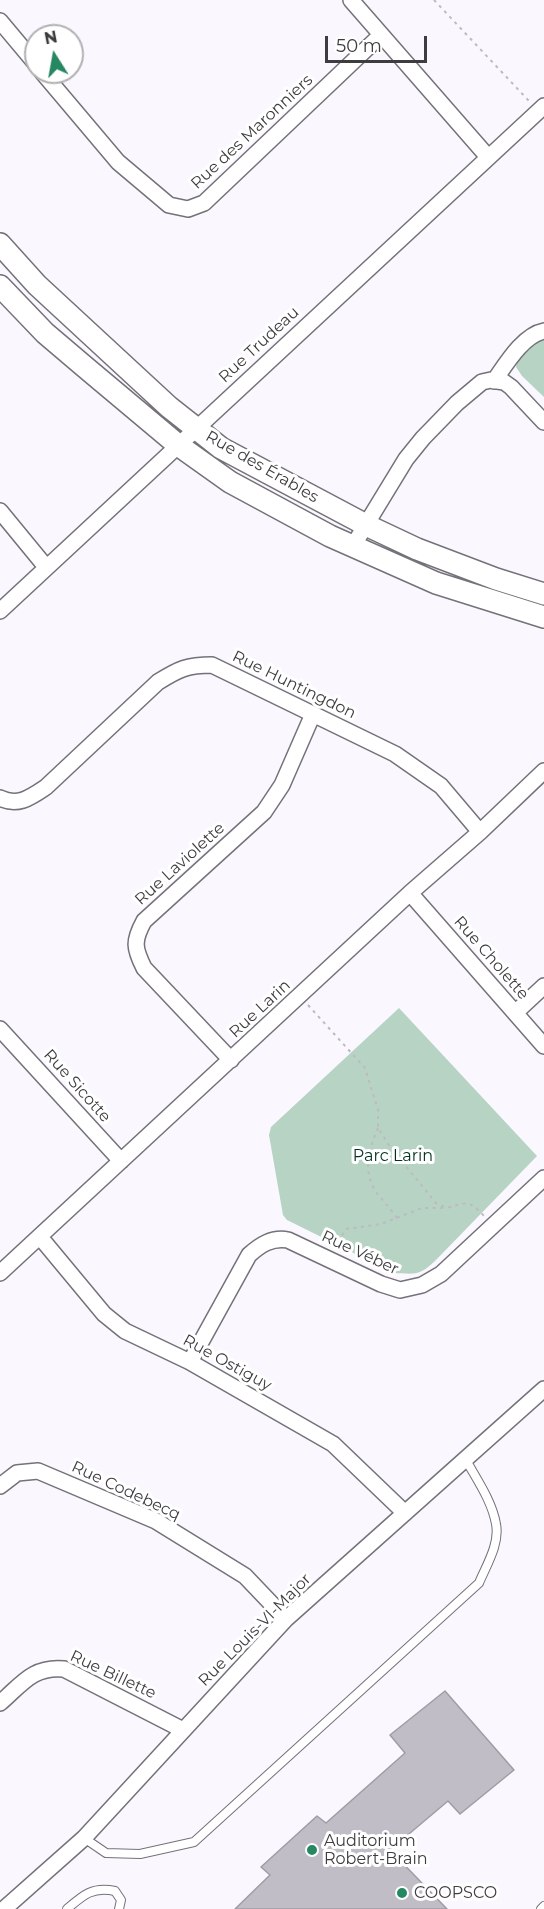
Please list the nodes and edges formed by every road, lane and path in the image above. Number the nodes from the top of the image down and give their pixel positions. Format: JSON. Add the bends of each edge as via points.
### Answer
{"nodes":[{"id":1,"x":351,"y":0,"type":"edge"},
{"id":2,"x":434,"y":0,"type":"edge"},
{"id":3,"x":0,"y":21,"type":"edge"},
{"id":4,"x":381,"y":35,"type":"junction"},
{"id":5,"x":24,"y":50,"type":"edge"},
{"id":6,"x":52,"y":84,"type":"edge"},
{"id":7,"x":541,"y":108,"type":"edge"},
{"id":8,"x":488,"y":158,"type":"junction"},
{"id":9,"x":0,"y":244,"type":"edge"},
{"id":10,"x":0,"y":286,"type":"edge"},
{"id":11,"x":544,"y":331,"type":"edge"},
{"id":12,"x":494,"y":381,"type":"junction"},
{"id":13,"x":544,"y":422,"type":"edge"},
{"id":14,"x":195,"y":429,"type":"junction"},
{"id":15,"x":178,"y":446,"type":"junction"},
{"id":16,"x":0,"y":512,"type":"edge"},
{"id":17,"x":366,"y":525,"type":"junction"},
{"id":18,"x":353,"y":546,"type":"junction"},
{"id":19,"x":46,"y":567,"type":"junction"},
{"id":20,"x":544,"y":594,"type":"edge"},
{"id":21,"x":0,"y":611,"type":"edge"},
{"id":22,"x":544,"y":617,"type":"edge"},
{"id":23,"x":313,"y":714,"type":"junction"},
{"id":24,"x":544,"y":771,"type":"edge"},
{"id":25,"x":0,"y":798,"type":"edge"},
{"id":26,"x":480,"y":832,"type":"junction"},
{"id":27,"x":411,"y":893,"type":"junction"},
{"id":28,"x":544,"y":986,"type":"edge"},
{"id":29,"x":300,"y":996,"type":"junction"},
{"id":30,"x":515,"y":1013,"type":"junction"},
{"id":31,"x":2,"y":1035,"type":"edge"},
{"id":32,"x":544,"y":1046,"type":"edge"},
{"id":33,"x":231,"y":1060,"type":"junction"},
{"id":34,"x":378,"y":1128,"type":"junction"},
{"id":35,"x":121,"y":1161,"type":"junction"},
{"id":36,"x":544,"y":1178,"type":"edge"},
{"id":37,"x":473,"y":1205,"type":"dead end"},
{"id":38,"x":447,"y":1208,"type":"junction"},
{"id":39,"x":398,"y":1218,"type":"junction"},
{"id":40,"x":40,"y":1237,"type":"junction"},
{"id":41,"x":328,"y":1258,"type":"junction"},
{"id":42,"x":0,"y":1273,"type":"edge"},
{"id":43,"x":190,"y":1362,"type":"junction"},
{"id":44,"x":544,"y":1389,"type":"edge"},
{"id":45,"x":466,"y":1460,"type":"junction"},
{"id":46,"x":0,"y":1486,"type":"edge"},
{"id":47,"x":405,"y":1513,"type":"junction"},
{"id":48,"x":286,"y":1619,"type":"junction"},
{"id":49,"x":0,"y":1703,"type":"edge"},
{"id":50,"x":183,"y":1730,"type":"junction"},
{"id":51,"x":84,"y":1838,"type":"junction"},
{"id":52,"x":4,"y":1909,"type":"edge"},
{"id":53,"x":67,"y":1909,"type":"edge"},
{"id":54,"x":119,"y":1909,"type":"edge"}],
"edges":[{"from":1,"to":4,"type":"street"},
{"from":2,"to":7,"type":"path"},
{"from":3,"to":5,"type":"street"},
{"from":4,"to":6,"type":"street","name":"Rue des Maronniers","via":[[204,203],[188,209],[169,205],[118,162]]},
{"from":4,"to":8,"type":"street"},
{"from":7,"to":8,"type":"street","name":"Rue Trudeau"},
{"from":8,"to":14,"type":"street","name":"Rue Trudeau"},
{"from":9,"to":14,"type":"street","name":"Rue des Érables","via":[[37,285]]},
{"from":10,"to":15,"type":"street","name":"Rue des Érables","via":[[45,333]]},
{"from":11,"to":12,"type":"street","via":[[524,344]]},
{"from":12,"to":13,"type":"street","via":[[511,387]]},
{"from":12,"to":17,"type":"street","via":[[482,382],[473,389],[423,438]]},
{"from":14,"to":15,"type":"street","name":"Rue Trudeau"},
{"from":14,"to":17,"type":"street","name":"Rue des Érables"},
{"from":15,"to":18,"type":"street","name":"Rue des Érables","via":[[230,482]]},
{"from":15,"to":19,"type":"street","name":"Rue Trudeau"},
{"from":16,"to":19,"type":"street"},
{"from":17,"to":18,"type":"street"},
{"from":17,"to":20,"type":"street","name":"Rue des Érables","via":[[417,549]]},
{"from":18,"to":22,"type":"street","name":"Rue des Érables","via":[[436,584]]},
{"from":19,"to":21,"type":"street","name":"Rue Trudeau"},
{"from":23,"to":25,"type":"street","name":"Rue Huntingdon","via":[[212,665],[192,665],[158,682],[46,787],[18,802]]},
{"from":23,"to":26,"type":"street","name":"Rue Huntingdon","via":[[419,769],[441,786]]},
{"from":23,"to":33,"type":"street","name":"Rue Laviolette","via":[[282,785],[264,812],[144,921],[135,936],[136,953],[144,968]]},
{"from":24,"to":26,"type":"street","name":"Rue Larin"},
{"from":26,"to":27,"type":"street","name":"Rue Larin"},
{"from":27,"to":29,"type":"street","name":"Rue Larin"},
{"from":27,"to":30,"type":"street","name":"Rue Cholette"},
{"from":28,"to":30,"type":"street"},
{"from":29,"to":33,"type":"street","name":"Rue Larin"},
{"from":29,"to":34,"type":"path","via":[[365,1068],[378,1110]]},
{"from":30,"to":32,"type":"street","name":"Rue Cholette"},
{"from":31,"to":35,"type":"street","name":"Rue Sicotte"},
{"from":33,"to":35,"type":"street","name":"Rue Larin"},
{"from":34,"to":38,"type":"path","via":[[436,1203]]},
{"from":34,"to":39,"type":"path","via":[[367,1168],[375,1191]]},
{"from":35,"to":40,"type":"street","name":"Rue Larin"},
{"from":36,"to":41,"type":"street","name":"Rue Véber","via":[[441,1274],[422,1285],[400,1290]]},
{"from":37,"to":38,"type":"path","via":[[466,1202]]},
{"from":38,"to":39,"type":"path","via":[[422,1208]]},
{"from":39,"to":41,"type":"path","via":[[346,1229]]},
{"from":40,"to":42,"type":"street","name":"Rue Larin"},
{"from":40,"to":43,"type":"street","name":"Rue Ostiguy","via":[[104,1314],[126,1331]]},
{"from":41,"to":43,"type":"street","name":"Rue Véber","via":[[283,1239],[260,1245],[249,1255]]},
{"from":43,"to":47,"type":"street","name":"Rue Ostiguy","via":[[333,1444]]},
{"from":44,"to":45,"type":"street","name":"Rue Louis-VI-Major"},
{"from":45,"to":47,"type":"street","name":"Rue Louis-VI-Major"},
{"from":45,"to":51,"type":"lane","via":[[484,1490],[497,1526],[493,1551],[479,1583],[194,1842],[140,1854],[106,1853]]},
{"from":46,"to":48,"type":"street","name":"Rue Codebecq","via":[[17,1473],[38,1471],[156,1521],[245,1576]]},
{"from":47,"to":48,"type":"street","name":"Rue Louis-VI-Major"},
{"from":48,"to":50,"type":"street","name":"Rue Louis-VI-Major"},
{"from":49,"to":50,"type":"street","name":"Rue Billette","via":[[37,1672],[64,1669]]},
{"from":50,"to":51,"type":"street","name":"Rue Louis-VI-Major"},
{"from":51,"to":52,"type":"street","name":"Rue Louis-VI-Major"},
{"from":53,"to":54,"type":"lane","via":[[101,1888],[115,1891]]}]}
